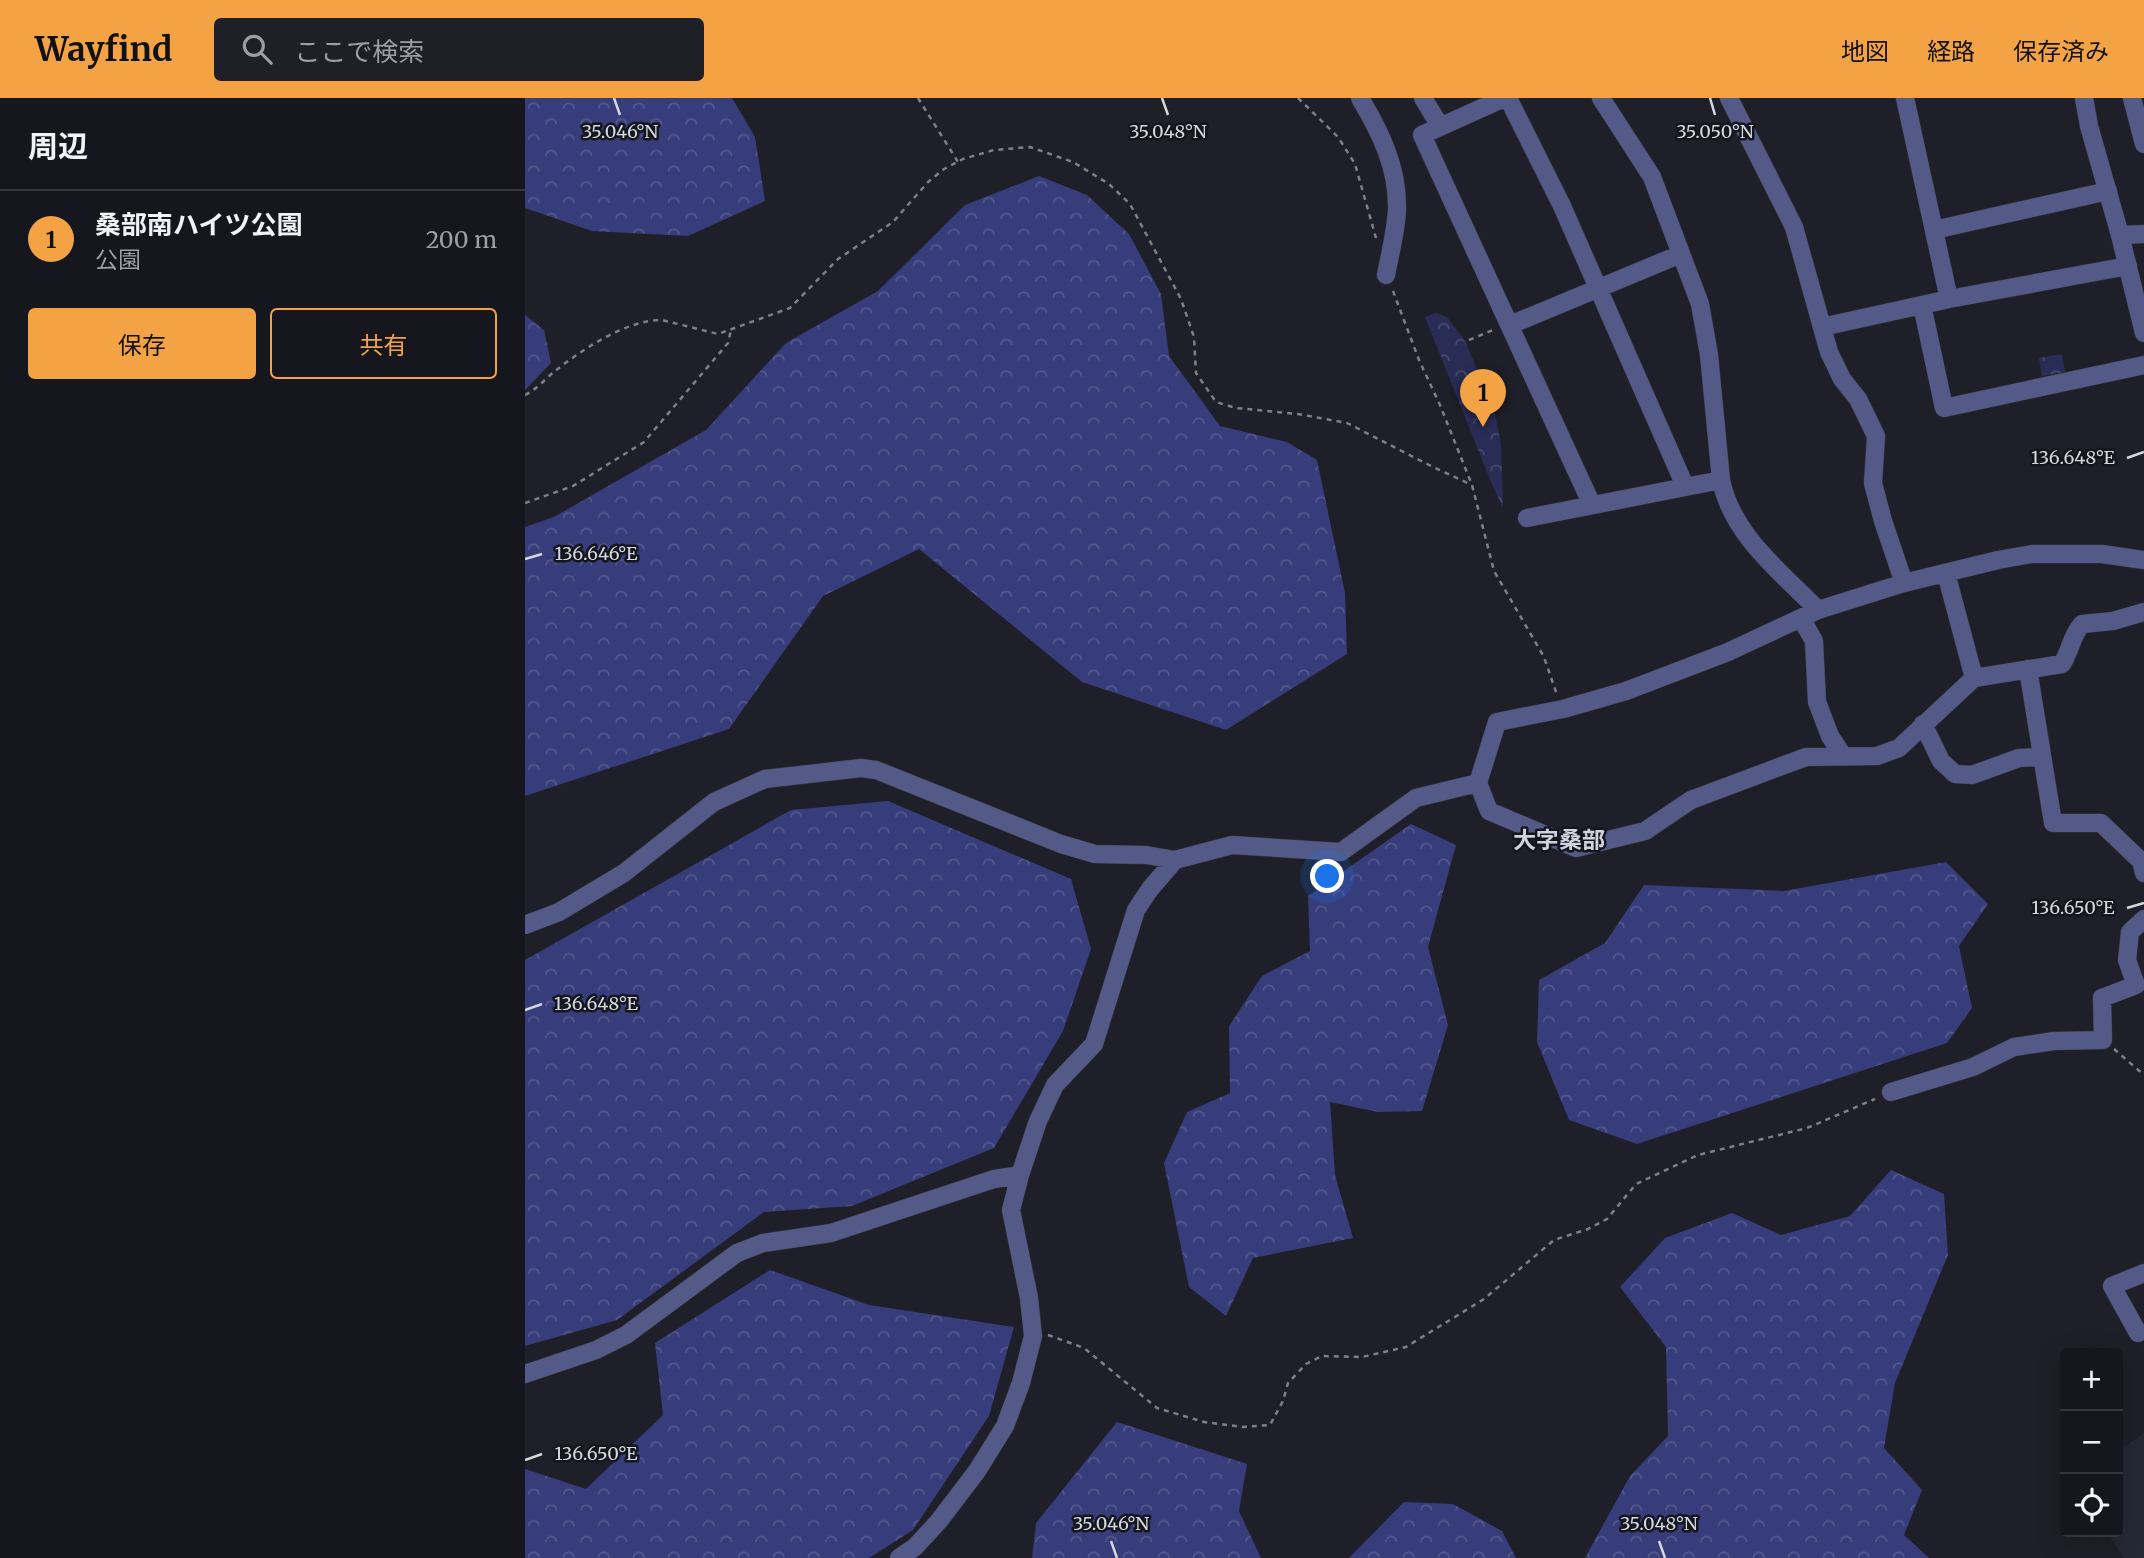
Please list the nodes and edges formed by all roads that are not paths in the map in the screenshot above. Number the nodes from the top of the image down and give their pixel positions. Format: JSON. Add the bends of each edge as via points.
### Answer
{"nodes":[{"id":1,"x":1360,"y":98,"type":"edge"},
{"id":2,"x":1423,"y":98,"type":"edge"},
{"id":3,"x":1506,"y":98,"type":"edge"},
{"id":4,"x":1601,"y":98,"type":"edge"},
{"id":5,"x":1729,"y":98,"type":"edge"},
{"id":6,"x":1905,"y":98,"type":"edge"},
{"id":7,"x":2084,"y":98,"type":"edge"},
{"id":8,"x":2132,"y":98,"type":"edge"},
{"id":9,"x":1440,"y":126,"type":"junction"},
{"id":10,"x":2144,"y":144,"type":"edge"},
{"id":11,"x":2108,"y":191,"type":"junction"},
{"id":12,"x":1934,"y":230,"type":"junction"},
{"id":13,"x":2144,"y":234,"type":"edge"},
{"id":14,"x":2120,"y":235,"type":"junction"},
{"id":15,"x":1681,"y":254,"type":"junction"},
{"id":16,"x":2127,"y":266,"type":"junction"},
{"id":17,"x":1387,"y":275,"type":"road end"},
{"id":18,"x":1598,"y":288,"type":"junction"},
{"id":19,"x":1949,"y":299,"type":"junction"},
{"id":20,"x":1922,"y":305,"type":"junction"},
{"id":21,"x":1510,"y":324,"type":"junction"},
{"id":22,"x":1822,"y":327,"type":"junction"},
{"id":23,"x":2144,"y":333,"type":"edge"},
{"id":24,"x":2144,"y":365,"type":"edge"},
{"id":25,"x":1721,"y":480,"type":"junction"},
{"id":26,"x":1685,"y":486,"type":"junction"},
{"id":27,"x":1592,"y":505,"type":"junction"},
{"id":28,"x":1527,"y":519,"type":"dead end"},
{"id":29,"x":2144,"y":560,"type":"edge"},
{"id":30,"x":1946,"y":573,"type":"junction"},
{"id":31,"x":1904,"y":583,"type":"junction"},
{"id":32,"x":1818,"y":610,"type":"junction"},
{"id":33,"x":2144,"y":612,"type":"edge"},
{"id":34,"x":1801,"y":618,"type":"junction"},
{"id":35,"x":2028,"y":669,"type":"junction"},
{"id":36,"x":1974,"y":678,"type":"junction"},
{"id":37,"x":1923,"y":724,"type":"junction"},
{"id":38,"x":1843,"y":756,"type":"junction"},
{"id":39,"x":2042,"y":757,"type":"junction"},
{"id":40,"x":1478,"y":783,"type":"junction"},
{"id":41,"x":1175,"y":860,"type":"junction"},
{"id":42,"x":2144,"y":873,"type":"edge"},
{"id":43,"x":2144,"y":919,"type":"edge"},
{"id":44,"x":525,"y":925,"type":"edge"},
{"id":45,"x":2140,"y":988,"type":"edge"},
{"id":46,"x":1891,"y":1092,"type":"road end"},
{"id":47,"x":1020,"y":1175,"type":"junction"},
{"id":48,"x":2144,"y":1273,"type":"edge"},
{"id":49,"x":2138,"y":1333,"type":"dead end"},
{"id":50,"x":525,"y":1374,"type":"edge"},
{"id":51,"x":899,"y":1558,"type":"edge"}],
"edges":[{"from":1,"to":17,"type":"street","via":[[1385,143],[1394,185],[1397,210]]},
{"from":2,"to":9,"type":"street"},
{"from":3,"to":9,"type":"street"},
{"from":3,"to":18,"type":"street"},
{"from":4,"to":15,"type":"street","via":[[1652,177]]},
{"from":5,"to":22,"type":"street","via":[[1794,228]]},
{"from":6,"to":12,"type":"street"},
{"from":7,"to":11,"type":"street"},
{"from":8,"to":10,"type":"street"},
{"from":9,"to":21,"type":"street","via":[[1422,135]]},
{"from":11,"to":12,"type":"street"},
{"from":11,"to":14,"type":"street"},
{"from":12,"to":19,"type":"street"},
{"from":13,"to":14,"type":"street"},
{"from":14,"to":16,"type":"street"},
{"from":15,"to":18,"type":"street"},
{"from":15,"to":25,"type":"street","via":[[1700,304]]},
{"from":16,"to":19,"type":"street"},
{"from":16,"to":23,"type":"street"},
{"from":18,"to":21,"type":"street"},
{"from":18,"to":26,"type":"street"},
{"from":19,"to":20,"type":"street"},
{"from":20,"to":22,"type":"street"},
{"from":20,"to":24,"type":"street","via":[[1944,408]]},
{"from":21,"to":27,"type":"street"},
{"from":22,"to":31,"type":"street","via":[[1842,379],[1876,436],[1873,483]]},
{"from":25,"to":26,"type":"street"},
{"from":25,"to":32,"type":"street","via":[[1731,514],[1748,538]]},
{"from":26,"to":27,"type":"street"},
{"from":27,"to":28,"type":"street"},
{"from":29,"to":30,"type":"street","via":[[2102,554],[2032,554]]},
{"from":30,"to":31,"type":"street"},
{"from":30,"to":36,"type":"street"},
{"from":31,"to":32,"type":"street"},
{"from":32,"to":34,"type":"street"},
{"from":33,"to":35,"type":"street","via":[[2081,624],[2062,664]]},
{"from":34,"to":38,"type":"street","via":[[1814,641],[1817,702]]},
{"from":34,"to":40,"type":"street","via":[[1670,676],[1563,709],[1497,722]]},
{"from":35,"to":36,"type":"street"},
{"from":35,"to":39,"type":"street"},
{"from":36,"to":37,"type":"street"},
{"from":37,"to":38,"type":"street","via":[[1899,748],[1877,756]]},
{"from":37,"to":39,"type":"street","via":[[1941,761],[1955,774],[1972,775],[2019,758]]},
{"from":38,"to":40,"type":"street","via":[[1806,757],[1691,800],[1645,831],[1576,848],[1489,811]]},
{"from":39,"to":42,"type":"street","via":[[2053,823],[2102,823],[2141,861]]},
{"from":40,"to":41,"type":"street","via":[[1416,798],[1341,852],[1232,845]]},
{"from":41,"to":44,"type":"street","via":[[1095,854],[861,768],[765,779],[714,802],[624,873],[559,912]]},
{"from":41,"to":47,"type":"street","via":[[1136,911],[1094,1044],[1055,1085]]},
{"from":43,"to":45,"type":"street","via":[[2130,932],[2127,960]]},
{"from":45,"to":46,"type":"street","via":[[2102,998],[2103,1040],[2014,1047],[1973,1067]]},
{"from":47,"to":50,"type":"street","via":[[994,1179],[831,1233],[763,1243],[737,1253],[626,1335]]},
{"from":47,"to":51,"type":"street","via":[[1011,1210],[1033,1336],[1021,1382],[1005,1426],[977,1471],[939,1521]]},
{"from":48,"to":49,"type":"street","via":[[2112,1286]]}]}
